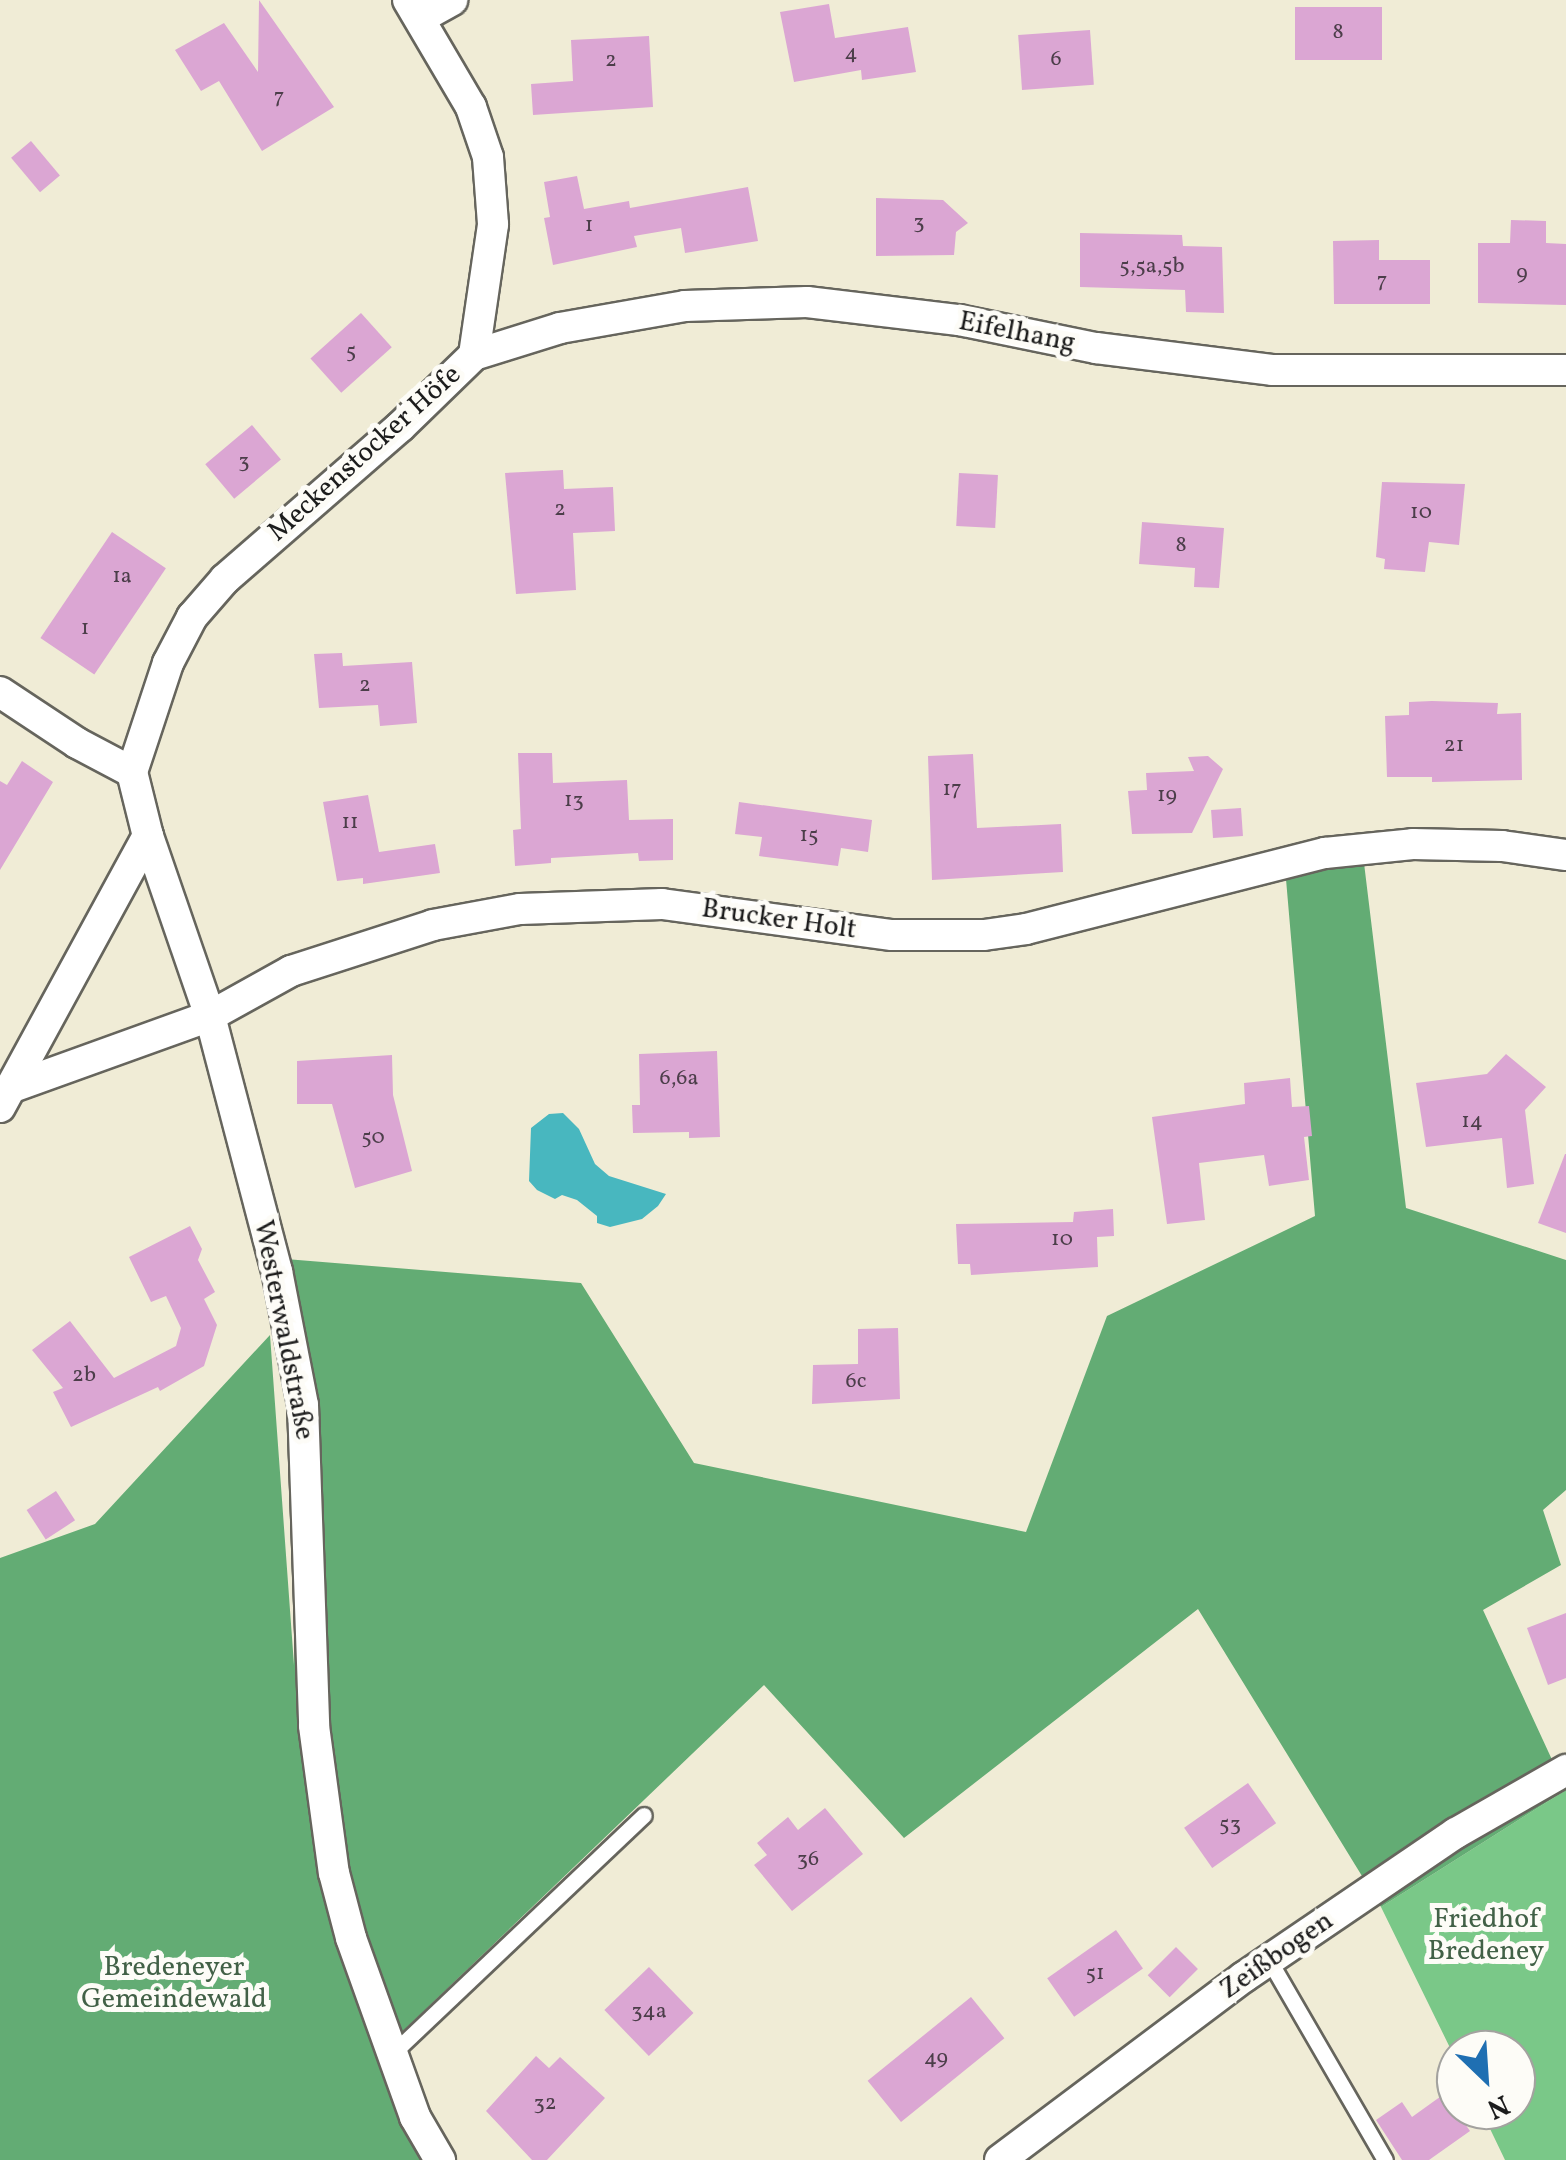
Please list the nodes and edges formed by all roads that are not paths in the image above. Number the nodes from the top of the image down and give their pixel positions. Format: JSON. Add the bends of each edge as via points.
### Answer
{"nodes":[{"id":1,"x":452,"y":0,"type":"edge"},
{"id":2,"x":414,"y":9,"type":"edge"},
{"id":3,"x":474,"y":355,"type":"junction"},
{"id":4,"x":1566,"y":370,"type":"edge"},
{"id":5,"x":0,"y":692,"type":"edge"},
{"id":6,"x":132,"y":772,"type":"junction"},
{"id":7,"x":148,"y":836,"type":"junction"},
{"id":8,"x":1566,"y":855,"type":"edge"},
{"id":9,"x":210,"y":1016,"type":"junction"},
{"id":10,"x":7,"y":1097,"type":"edge"},
{"id":11,"x":1566,"y":1770,"type":"edge"},
{"id":12,"x":644,"y":1814,"type":"dead end"},
{"id":13,"x":1270,"y":1960,"type":"junction"},
{"id":14,"x":392,"y":2054,"type":"junction"},
{"id":15,"x":440,"y":2160,"type":"edge"},
{"id":16,"x":1000,"y":2160,"type":"edge"},
{"id":17,"x":1385,"y":2160,"type":"edge"}],
"edges":[{"from":1,"to":2,"type":"street"},
{"from":2,"to":3,"type":"street","name":"Meckenstocker Höfe","via":[[471,107],[488,157],[492,224]]},
{"from":3,"to":4,"type":"street","name":"Eifelhang","via":[[560,328],[684,306],[807,302],[1272,370]]},
{"from":3,"to":6,"type":"street","name":"Meckenstocker Höfe","via":[[224,579],[192,618],[168,663]]},
{"from":5,"to":6,"type":"street"},
{"from":6,"to":7,"type":"street","name":"Westerwaldstraße"},
{"from":7,"to":9,"type":"street","name":"Westerwaldstraße"},
{"from":7,"to":10,"type":"street","name":"Brucker Holt"},
{"from":8,"to":9,"type":"street","name":"Brucker Holt","via":[[1413,844],[1326,853],[984,935],[892,935],[662,904],[520,908],[433,925],[291,972]]},
{"from":9,"to":10,"type":"street","name":"Brucker Holt"},
{"from":9,"to":14,"type":"street","name":"Westerwaldstraße","via":[[277,1271],[303,1405],[314,1726],[332,1858],[351,1938]]},
{"from":11,"to":13,"type":"street","name":"Zeißbogen","via":[[1469,1824]]},
{"from":12,"to":14,"type":"lane"},
{"from":13,"to":16,"type":"street","name":"Zeißbogen"},
{"from":13,"to":17,"type":"lane"},
{"from":14,"to":15,"type":"street","name":"Westerwaldstraße","via":[[415,2117]]}]}
